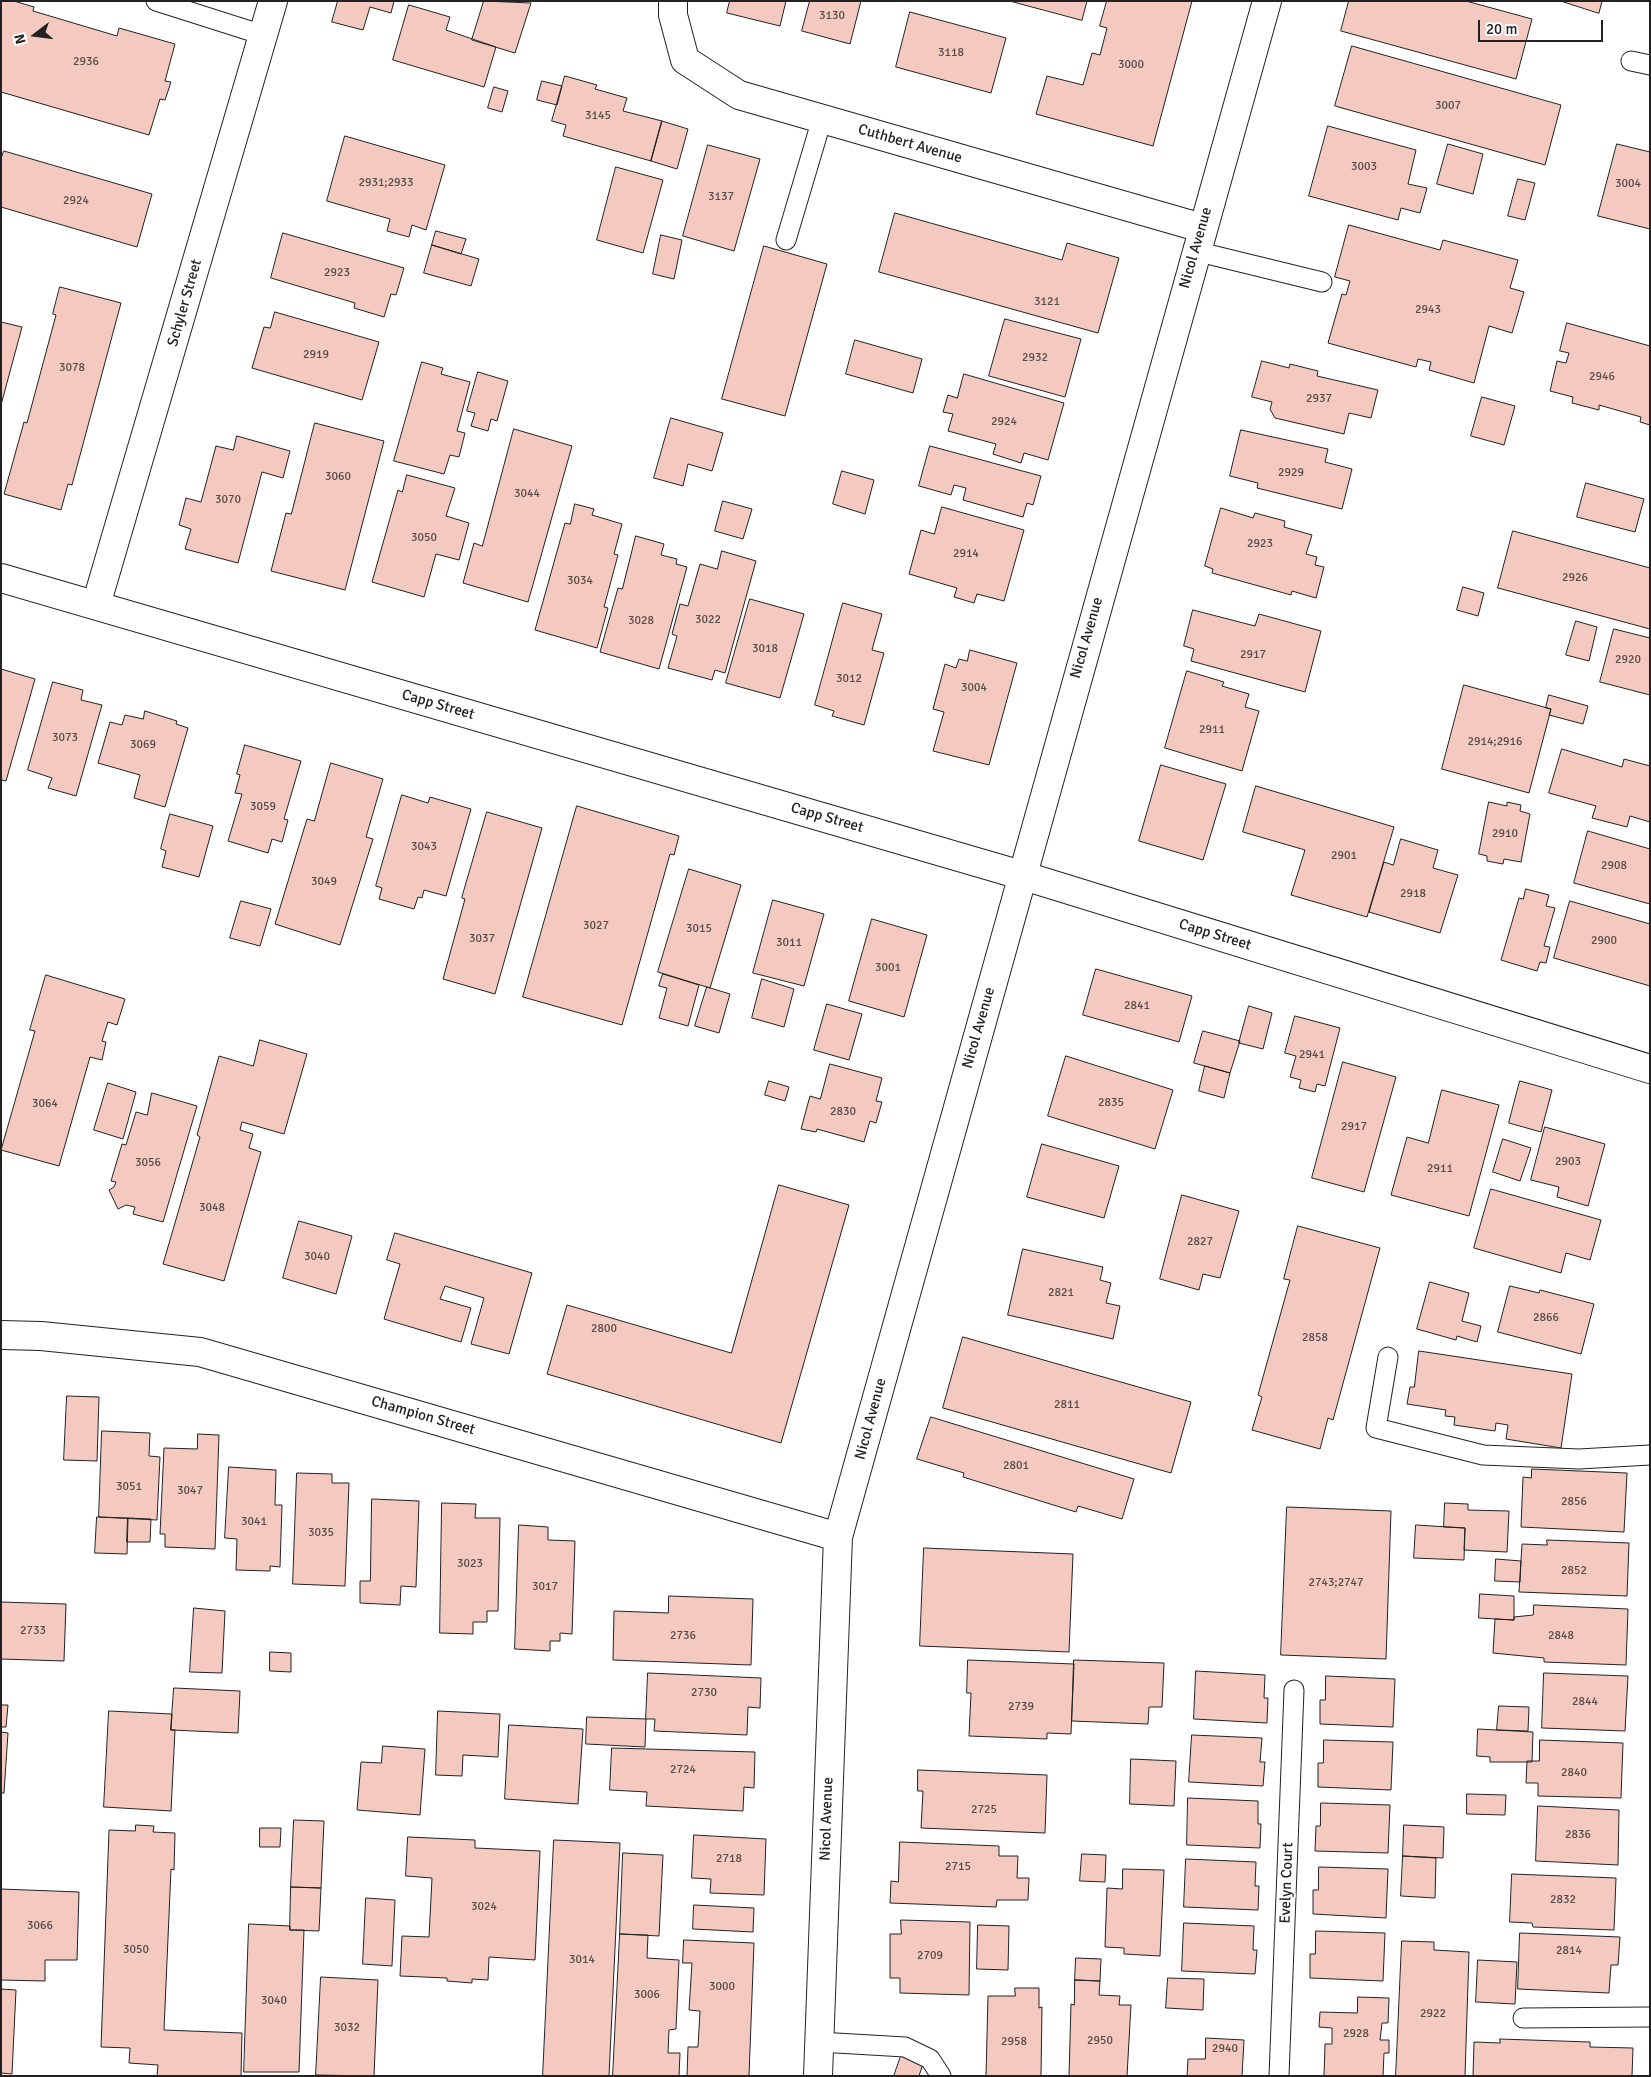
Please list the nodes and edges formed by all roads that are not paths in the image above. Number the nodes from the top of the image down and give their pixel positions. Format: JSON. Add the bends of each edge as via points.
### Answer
{"nodes":[{"id":1,"x":156,"y":1,"type":"edge"},
{"id":2,"x":273,"y":1,"type":"edge"},
{"id":3,"x":673,"y":1,"type":"edge"},
{"id":4,"x":1266,"y":1,"type":"edge"},
{"id":5,"x":263,"y":35,"type":"junction"},
{"id":6,"x":1630,"y":61,"type":"dead end"},
{"id":7,"x":1650,"y":64,"type":"edge"},
{"id":8,"x":822,"y":119,"type":"junction"},
{"id":9,"x":786,"y":240,"type":"dead end"},
{"id":10,"x":1199,"y":240,"type":"junction"},
{"id":11,"x":1322,"y":282,"type":"dead end"},
{"id":12,"x":1,"y":578,"type":"edge"},
{"id":13,"x":96,"y":605,"type":"junction"},
{"id":14,"x":1021,"y":875,"type":"junction"},
{"id":15,"x":1650,"y":1069,"type":"edge"},
{"id":16,"x":1,"y":1335,"type":"edge"},
{"id":17,"x":1388,"y":1357,"type":"dead end"},
{"id":18,"x":1650,"y":1455,"type":"edge"},
{"id":19,"x":838,"y":1537,"type":"junction"},
{"id":20,"x":1294,"y":1690,"type":"dead end"},
{"id":21,"x":1650,"y":2017,"type":"edge"},
{"id":22,"x":1523,"y":2018,"type":"dead end"},
{"id":23,"x":819,"y":2042,"type":"junction"},
{"id":24,"x":818,"y":2076,"type":"edge"},
{"id":25,"x":941,"y":2076,"type":"edge"},
{"id":26,"x":1280,"y":2076,"type":"edge"}],
"edges":[{"from":1,"to":5,"type":"lane"},
{"from":2,"to":5,"type":"street","name":"Schyler Street"},
{"from":3,"to":8,"type":"street","name":"Cuthbert Avenue","via":[[673,15],[685,60],[739,95]]},
{"from":4,"to":10,"type":"street","name":"Nicol Avenue"},
{"from":5,"to":13,"type":"street","name":"Schyler Street"},
{"from":6,"to":7,"type":"lane"},
{"from":8,"to":9,"type":"lane"},
{"from":8,"to":10,"type":"street","name":"Cuthbert Avenue"},
{"from":10,"to":11,"type":"lane"},
{"from":10,"to":14,"type":"street","name":"Nicol Avenue"},
{"from":12,"to":13,"type":"street","name":"Capp Street"},
{"from":13,"to":14,"type":"street","name":"Capp Street"},
{"from":14,"to":15,"type":"street","name":"Capp Street"},
{"from":14,"to":19,"type":"street","name":"Nicol Avenue"},
{"from":16,"to":19,"type":"street","name":"Champion Street","via":[[200,1352]]},
{"from":17,"to":18,"type":"lane","via":[[1376,1428],[1483,1455],[1579,1459]]},
{"from":19,"to":23,"type":"street","name":"Nicol Avenue"},
{"from":20,"to":26,"type":"lane","name":"Evelyn Court"},
{"from":21,"to":22,"type":"lane"},
{"from":23,"to":24,"type":"street","name":"Nicol Avenue"},
{"from":23,"to":25,"type":"lane","via":[[905,2047],[930,2059]]}]}
